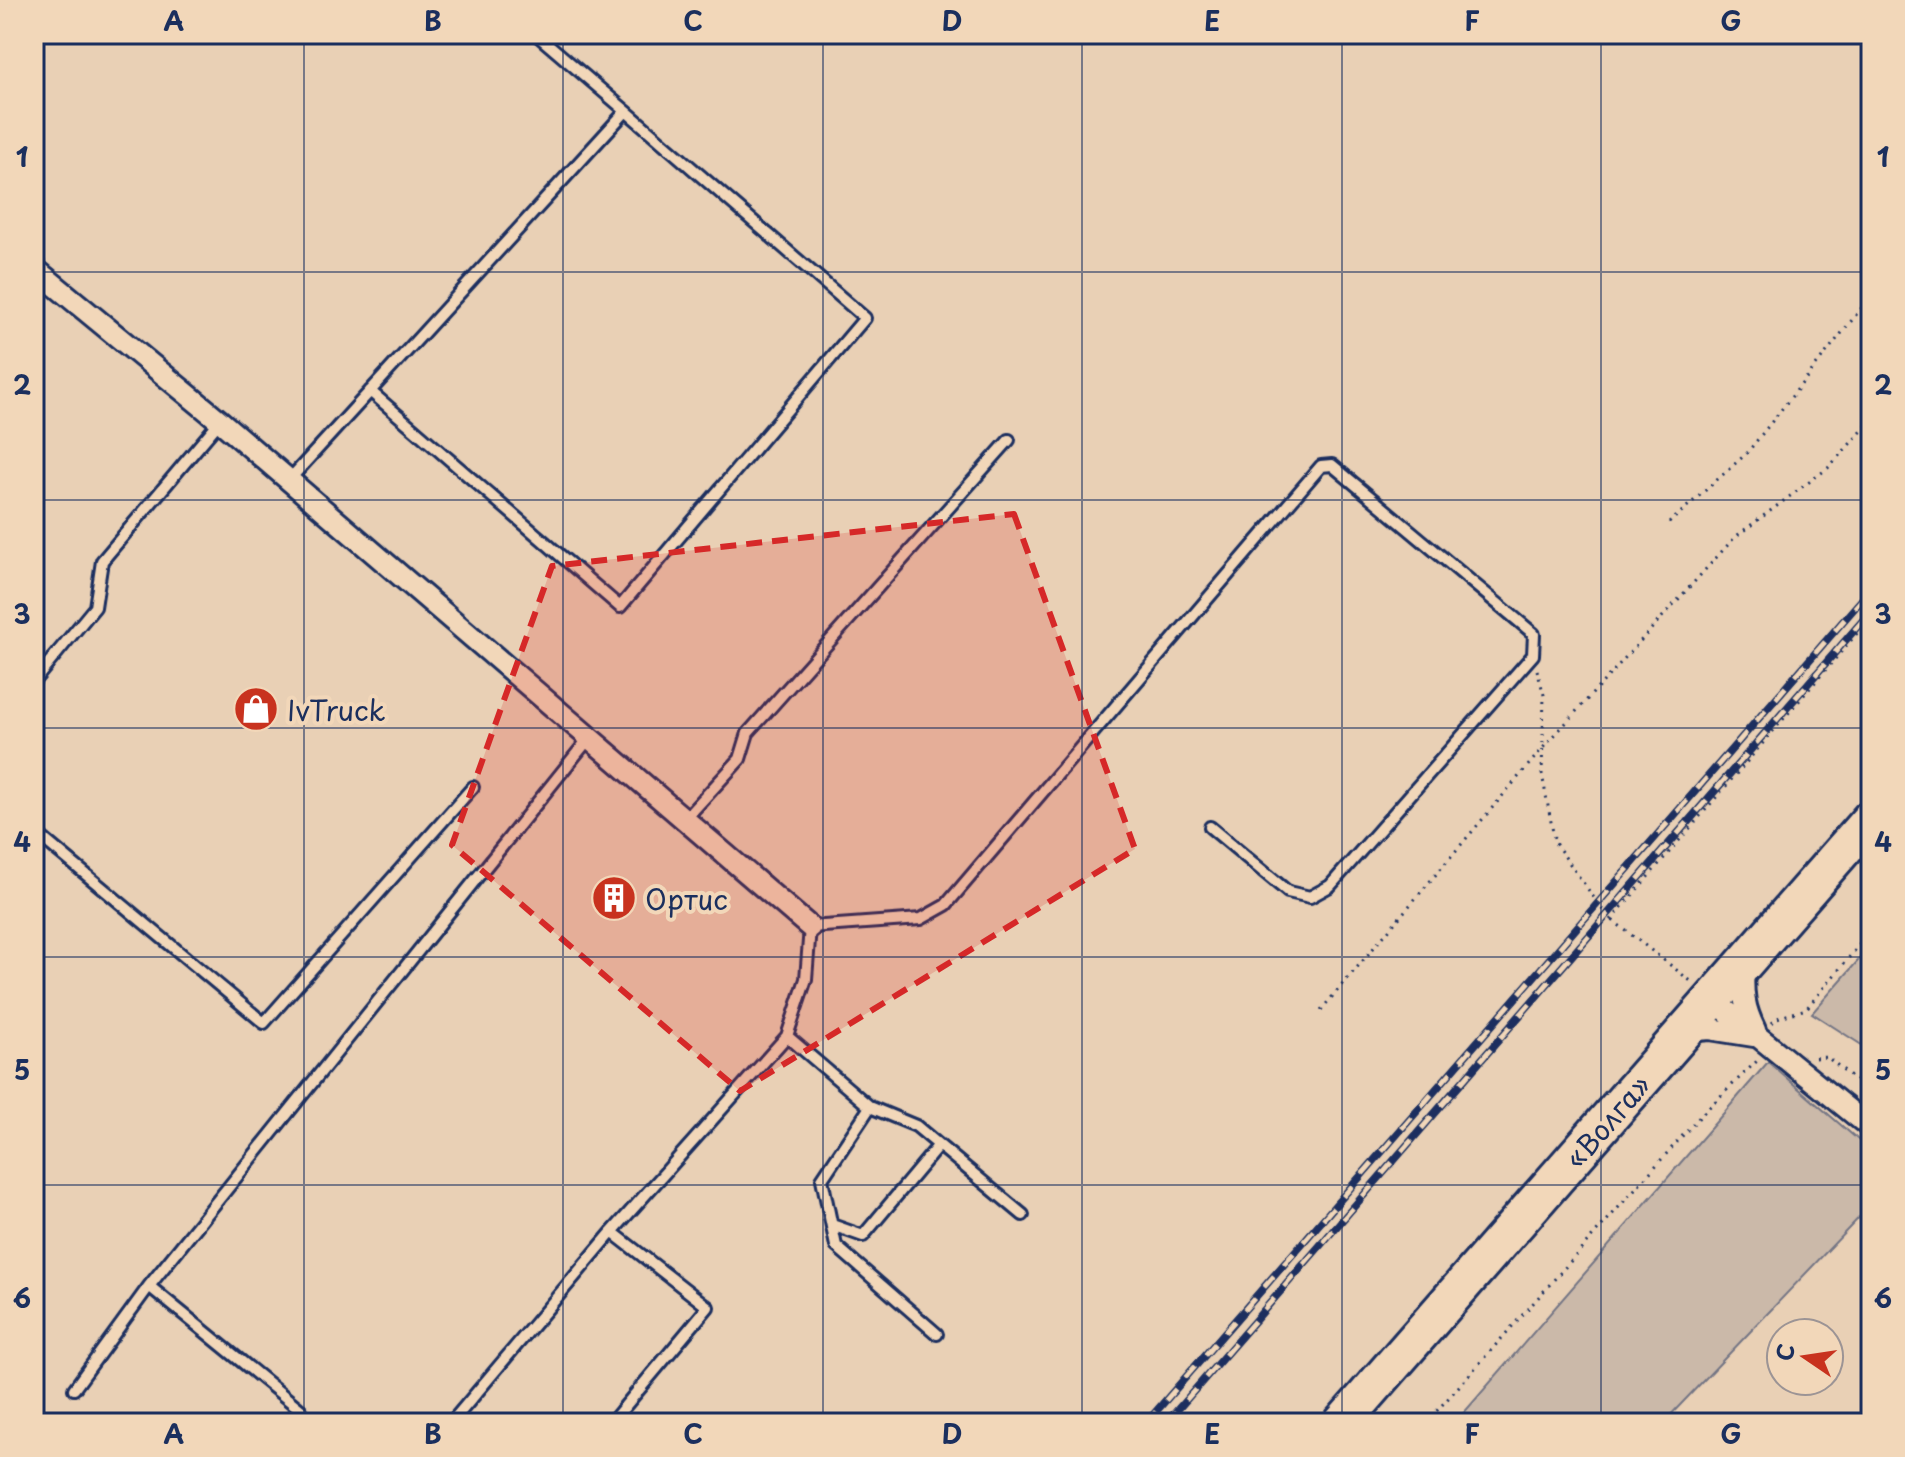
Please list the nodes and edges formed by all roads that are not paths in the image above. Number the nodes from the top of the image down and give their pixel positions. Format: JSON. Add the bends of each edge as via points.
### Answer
{"nodes":[{"id":1,"x":536,"y":34,"type":"edge"},
{"id":2,"x":626,"y":111,"type":"junction"},
{"id":3,"x":34,"y":268,"type":"edge"},
{"id":4,"x":370,"y":391,"type":"junction"},
{"id":5,"x":220,"y":421,"type":"junction"},
{"id":6,"x":1009,"y":440,"type":"dead end"},
{"id":7,"x":289,"y":480,"type":"junction"},
{"id":8,"x":34,"y":681,"type":"edge"},
{"id":9,"x":590,"y":737,"type":"junction"},
{"id":10,"x":473,"y":787,"type":"dead end"},
{"id":11,"x":1871,"y":818,"type":"edge"},
{"id":12,"x":685,"y":819,"type":"junction"},
{"id":13,"x":1210,"y":827,"type":"dead end"},
{"id":14,"x":34,"y":831,"type":"edge"},
{"id":15,"x":810,"y":927,"type":"junction"},
{"id":16,"x":1745,"y":964,"type":"junction"},
{"id":17,"x":1713,"y":1000,"type":"junction"},
{"id":18,"x":1686,"y":1031,"type":"junction"},
{"id":19,"x":787,"y":1036,"type":"junction"},
{"id":20,"x":1772,"y":1047,"type":"junction"},
{"id":21,"x":870,"y":1107,"type":"junction"},
{"id":22,"x":1871,"y":1128,"type":"edge"},
{"id":23,"x":939,"y":1145,"type":"junction"},
{"id":24,"x":1023,"y":1215,"type":"dead end"},
{"id":25,"x":832,"y":1225,"type":"junction"},
{"id":26,"x":612,"y":1232,"type":"junction"},
{"id":27,"x":149,"y":1286,"type":"junction"},
{"id":28,"x":937,"y":1334,"type":"dead end"},
{"id":29,"x":74,"y":1389,"type":"dead end"},
{"id":30,"x":301,"y":1410,"type":"dead end"},
{"id":31,"x":451,"y":1423,"type":"edge"},
{"id":32,"x":611,"y":1423,"type":"edge"},
{"id":33,"x":1342,"y":1423,"type":"edge"}],
"edges":[{"from":1,"to":2,"type":"lane"},
{"from":2,"to":4,"type":"lane"},
{"from":2,"to":4,"type":"lane","via":[[865,318],[620,607]]},
{"from":3,"to":5,"type":"street"},
{"from":4,"to":7,"type":"lane"},
{"from":5,"to":7,"type":"street"},
{"from":5,"to":8,"type":"lane","via":[[102,561],[95,607]]},
{"from":6,"to":12,"type":"lane","via":[[748,733],[740,759]]},
{"from":7,"to":9,"type":"street"},
{"from":9,"to":12,"type":"street"},
{"from":9,"to":27,"type":"lane"},
{"from":10,"to":14,"type":"lane","via":[[264,1023]]},
{"from":11,"to":16,"type":"highway","name":"«Волга»"},
{"from":12,"to":15,"type":"street"},
{"from":13,"to":15,"type":"lane","via":[[1288,892],[1310,897],[1330,886],[1533,655],[1534,634],[1332,465],[1321,466],[946,905],[921,919]]},
{"from":15,"to":19,"type":"lane","via":[[806,979]]},
{"from":16,"to":17,"type":"highway","name":"«Волга»"},
{"from":16,"to":20,"type":"street","via":[[1745,1009]]},
{"from":17,"to":18,"type":"highway","name":"«Волга»"},
{"from":17,"to":20,"type":"street"},
{"from":18,"to":20,"type":"street","via":[[1731,1030]]},
{"from":18,"to":33,"type":"highway","name":"«Волга»"},
{"from":19,"to":21,"type":"lane"},
{"from":19,"to":26,"type":"lane"},
{"from":20,"to":22,"type":"street"},
{"from":21,"to":23,"type":"lane","via":[[916,1126]]},
{"from":21,"to":25,"type":"lane","via":[[822,1179]]},
{"from":23,"to":24,"type":"lane"},
{"from":23,"to":25,"type":"lane","via":[[863,1236]]},
{"from":25,"to":28,"type":"lane","via":[[836,1246]]},
{"from":26,"to":31,"type":"lane"},
{"from":26,"to":32,"type":"lane","via":[[708,1307]]},
{"from":27,"to":29,"type":"lane"},
{"from":27,"to":30,"type":"lane"}]}
